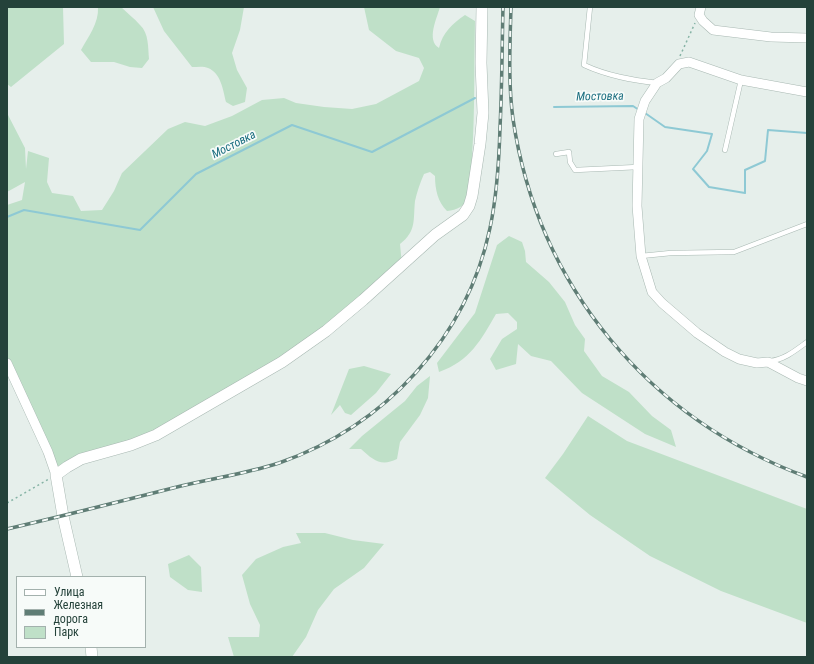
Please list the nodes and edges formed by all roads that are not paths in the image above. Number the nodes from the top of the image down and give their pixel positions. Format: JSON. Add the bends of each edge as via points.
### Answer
{"nodes":[{"id":1,"x":482,"y":7,"type":"edge"},
{"id":2,"x":590,"y":7,"type":"edge"},
{"id":3,"x":693,"y":7,"type":"edge"},
{"id":4,"x":700,"y":11,"type":"edge"},
{"id":5,"x":807,"y":38,"type":"edge"},
{"id":6,"x":741,"y":80,"type":"junction"},
{"id":7,"x":657,"y":83,"type":"junction"},
{"id":8,"x":807,"y":92,"type":"edge"},
{"id":9,"x":725,"y":150,"type":"dead end"},
{"id":10,"x":556,"y":154,"type":"dead end"},
{"id":11,"x":638,"y":168,"type":"junction"},
{"id":12,"x":807,"y":224,"type":"edge"},
{"id":13,"x":641,"y":256,"type":"junction"},
{"id":14,"x":807,"y":342,"type":"edge"},
{"id":15,"x":768,"y":362,"type":"junction"},
{"id":16,"x":7,"y":363,"type":"edge"},
{"id":17,"x":807,"y":381,"type":"edge"},
{"id":18,"x":56,"y":475,"type":"junction"},
{"id":19,"x":77,"y":576,"type":"edge"}],
"edges":[{"from":1,"to":18,"type":"street","via":[[483,114],[472,196],[463,215],[435,235],[326,331],[282,362],[156,435],[81,459]]},
{"from":2,"to":7,"type":"lane","via":[[584,65],[616,77]]},
{"from":3,"to":4,"type":"street"},
{"from":4,"to":5,"type":"street","via":[[703,21],[713,30],[771,37]]},
{"from":6,"to":7,"type":"street","via":[[689,62],[679,64],[666,78]]},
{"from":6,"to":8,"type":"street"},
{"from":6,"to":9,"type":"lane"},
{"from":7,"to":11,"type":"street","via":[[645,101],[639,119]]},
{"from":10,"to":11,"type":"lane","via":[[569,152],[570,162],[575,170]]},
{"from":11,"to":13,"type":"street","via":[[637,206]]},
{"from":12,"to":13,"type":"lane","via":[[734,252]]},
{"from":13,"to":15,"type":"street","via":[[652,292],[697,333],[739,359],[757,363]]},
{"from":14,"to":15,"type":"lane","via":[[792,352]]},
{"from":15,"to":17,"type":"street"},
{"from":16,"to":18,"type":"street"},
{"from":18,"to":19,"type":"street"}]}
